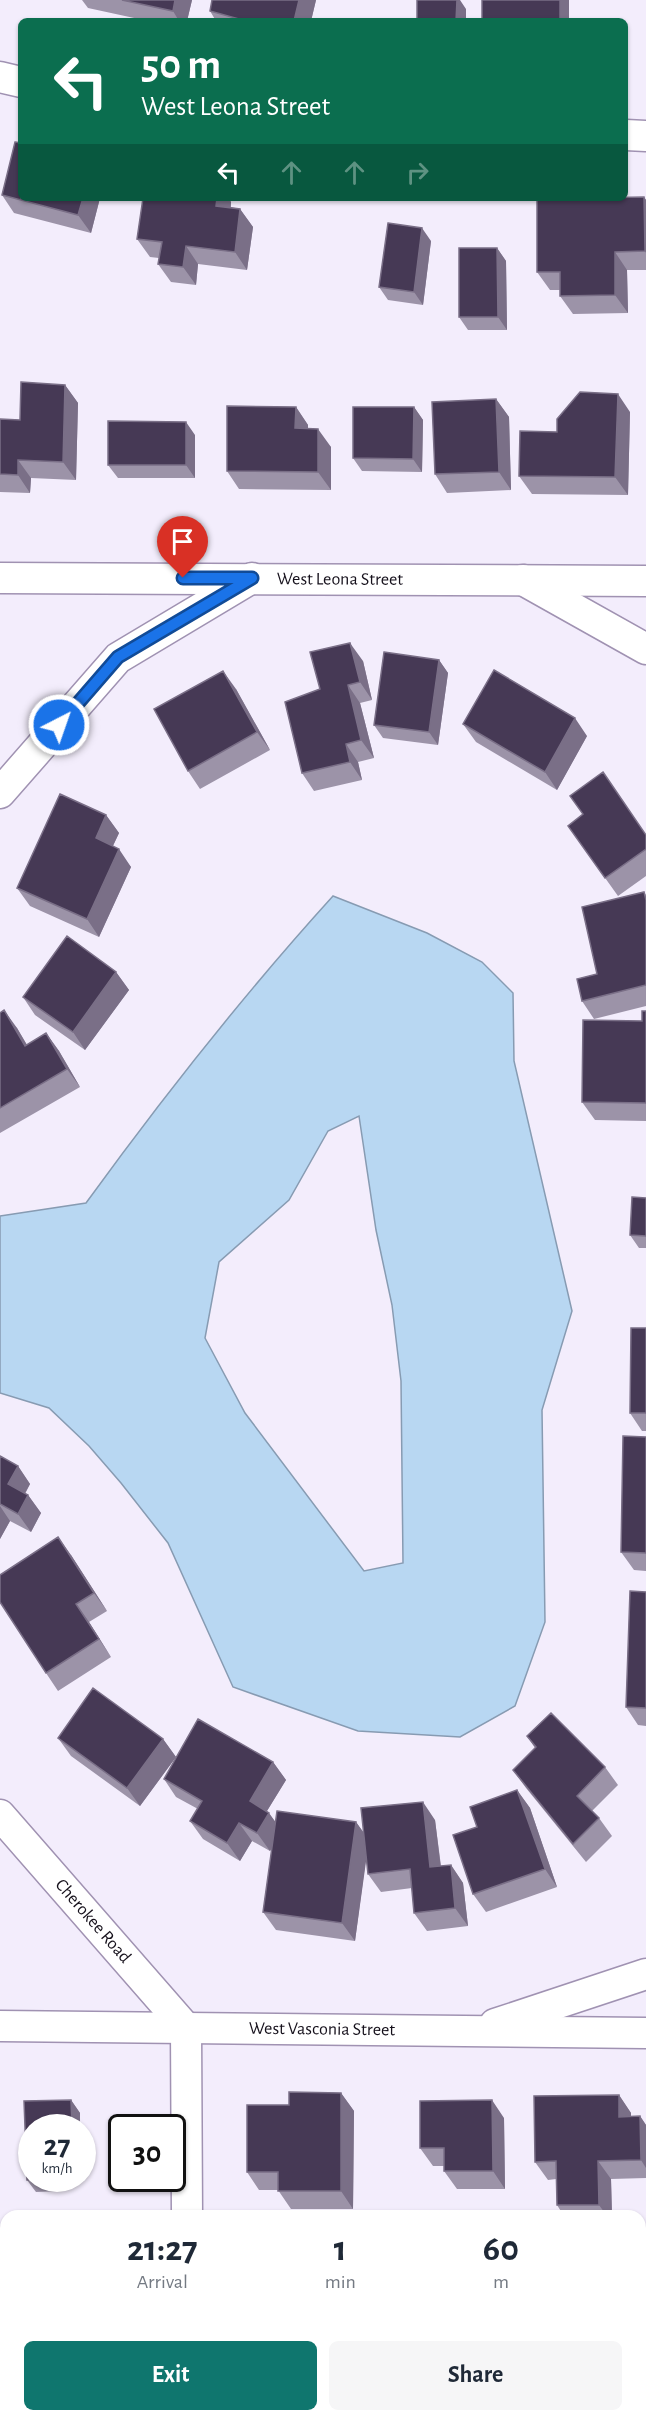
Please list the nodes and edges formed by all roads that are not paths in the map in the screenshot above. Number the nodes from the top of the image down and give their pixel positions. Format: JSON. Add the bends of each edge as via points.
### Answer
{"nodes":[{"id":1,"x":0,"y":77,"type":"edge"},
{"id":2,"x":18,"y":81,"type":"edge"},
{"id":3,"x":628,"y":135,"type":"edge"},
{"id":4,"x":646,"y":136,"type":"edge"},
{"id":5,"x":0,"y":578,"type":"edge"},
{"id":6,"x":252,"y":578,"type":"junction"},
{"id":7,"x":521,"y":579,"type":"junction"},
{"id":8,"x":646,"y":580,"type":"edge"},
{"id":9,"x":646,"y":649,"type":"edge"},
{"id":10,"x":0,"y":793,"type":"edge"},
{"id":11,"x":0,"y":1815,"type":"edge"},
{"id":12,"x":646,"y":1974,"type":"edge"},
{"id":13,"x":0,"y":2026,"type":"edge"},
{"id":14,"x":186,"y":2028,"type":"junction"},
{"id":15,"x":472,"y":2032,"type":"junction"},
{"id":16,"x":646,"y":2033,"type":"edge"},
{"id":17,"x":187,"y":2210,"type":"edge"}],
"edges":[{"from":1,"to":2,"type":"street"},
{"from":3,"to":4,"type":"street"},
{"from":5,"to":6,"type":"street","name":"West Leona Street"},
{"from":6,"to":7,"type":"street","name":"West Leona Street"},
{"from":6,"to":10,"type":"street","via":[[118,657]]},
{"from":7,"to":8,"type":"street","name":"West Leona Street"},
{"from":7,"to":9,"type":"street"},
{"from":11,"to":14,"type":"street","name":"Cherokee Road"},
{"from":12,"to":15,"type":"street"},
{"from":13,"to":14,"type":"street","name":"West Vasconia Street"},
{"from":14,"to":15,"type":"street","name":"West Vasconia Street"},
{"from":14,"to":17,"type":"street"},
{"from":15,"to":16,"type":"street","name":"West Vasconia Street"}]}
